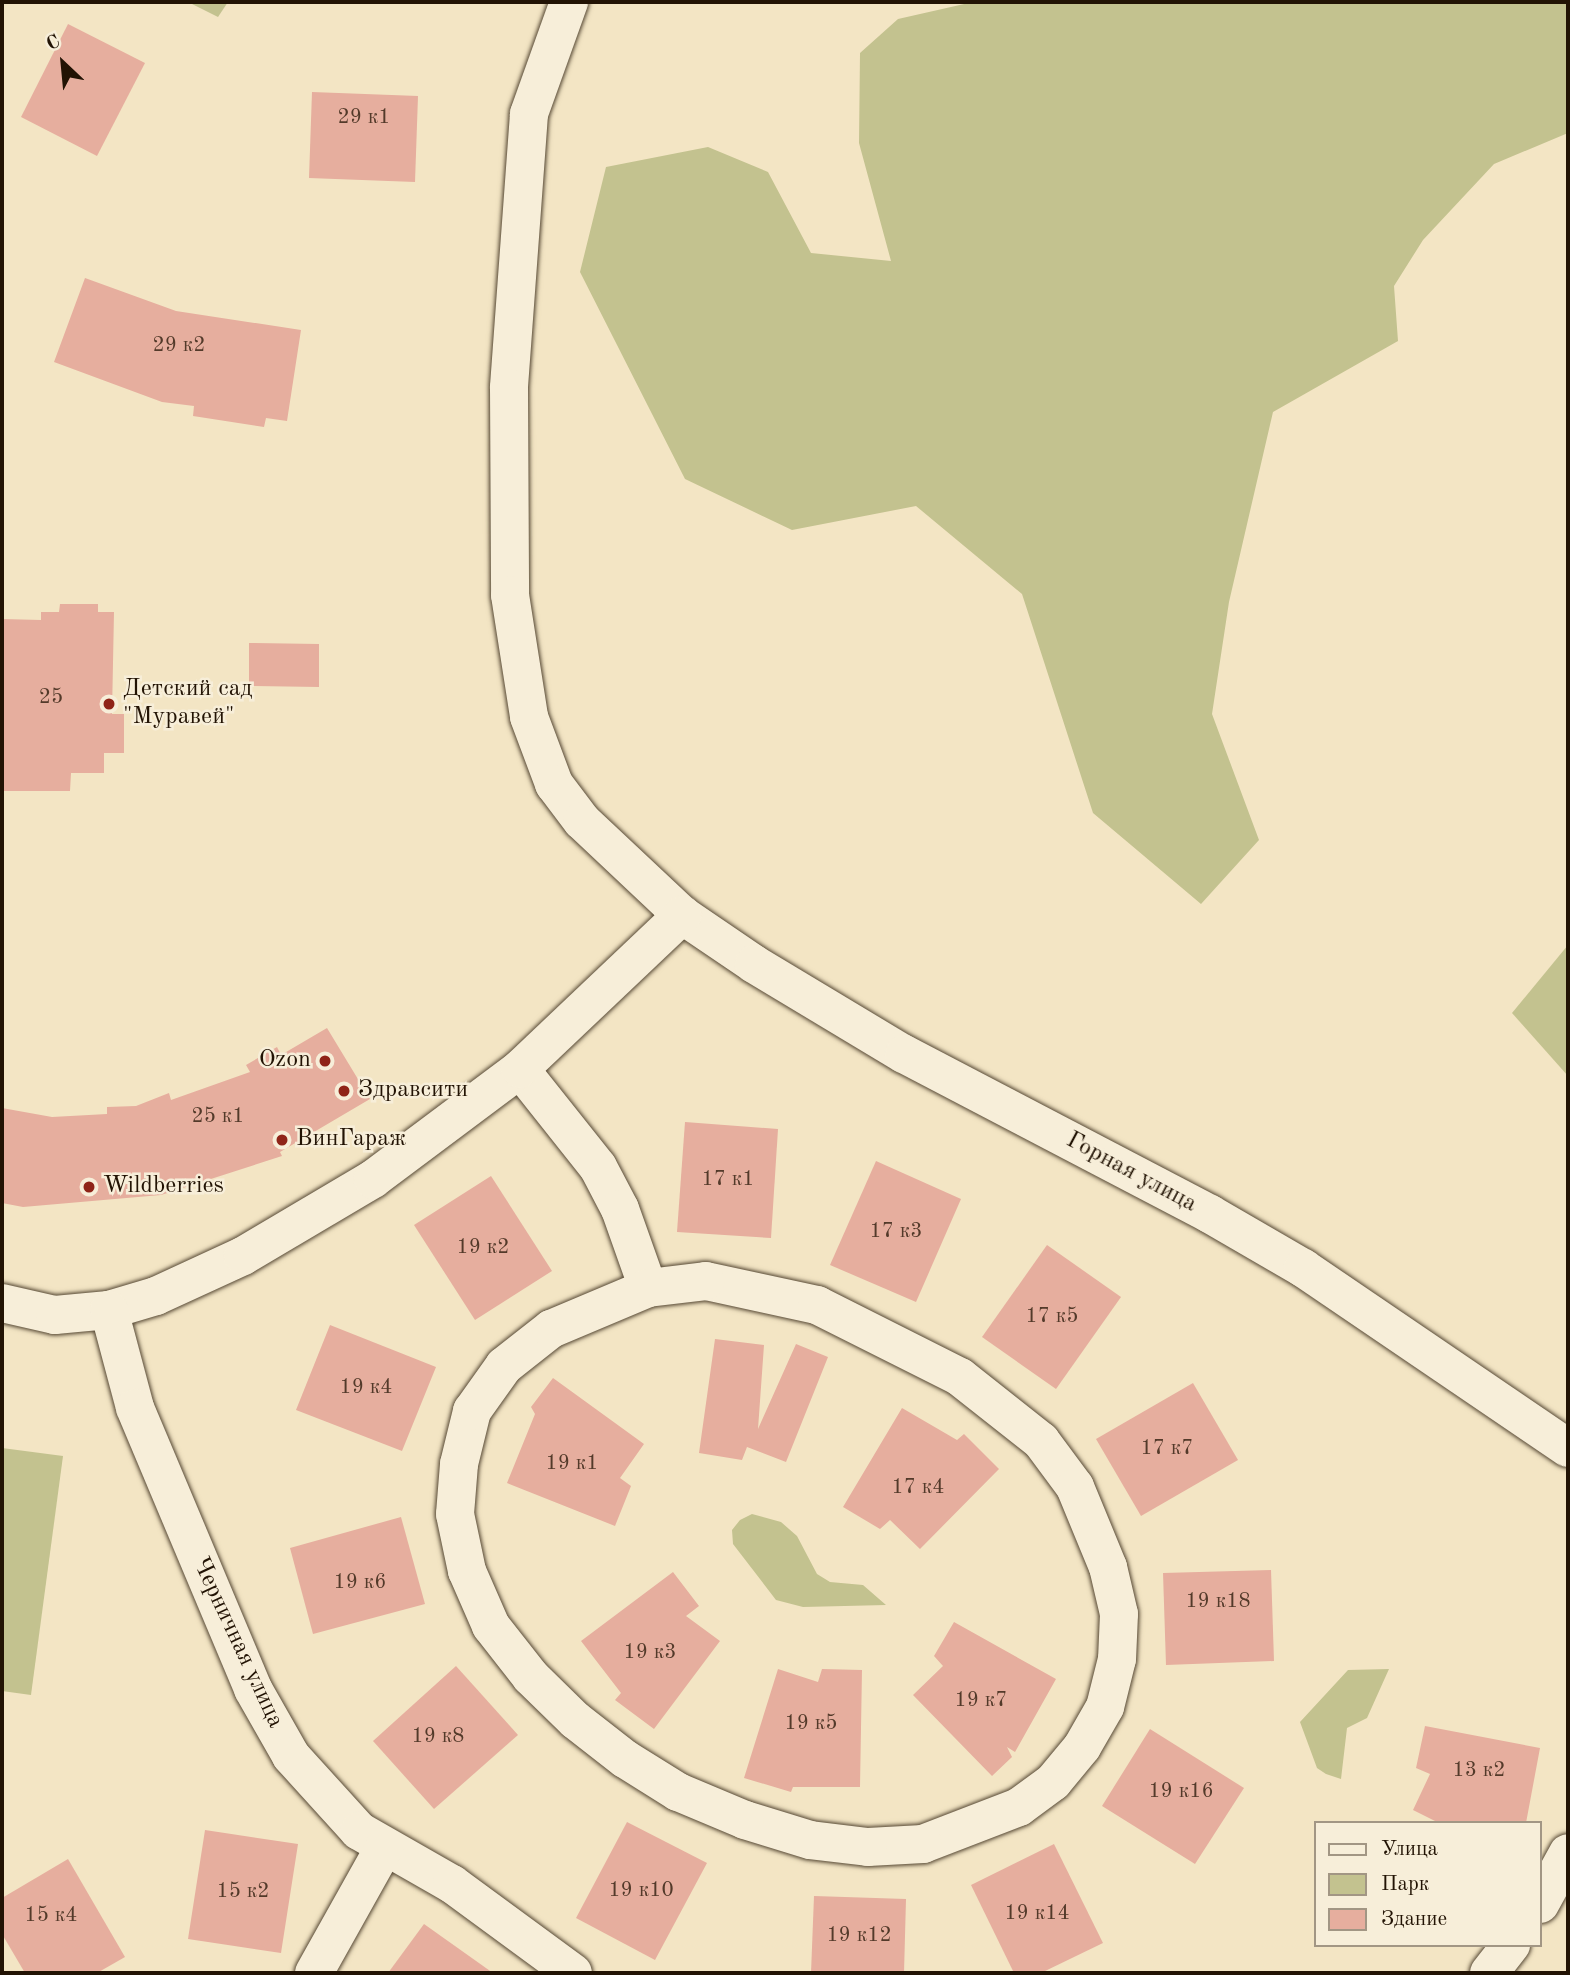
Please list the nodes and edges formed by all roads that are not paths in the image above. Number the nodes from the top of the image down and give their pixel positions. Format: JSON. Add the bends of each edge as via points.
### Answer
{"nodes":[{"id":1,"x":569,"y":2,"type":"edge"},
{"id":2,"x":682,"y":915,"type":"junction"},
{"id":3,"x":520,"y":1069,"type":"junction"},
{"id":4,"x":648,"y":1288,"type":"junction"},
{"id":5,"x":2,"y":1303,"type":"edge"},
{"id":6,"x":109,"y":1310,"type":"junction"},
{"id":7,"x":1568,"y":1448,"type":"edge"},
{"id":8,"x":384,"y":1846,"type":"junction"},
{"id":9,"x":1568,"y":1853,"type":"edge"},
{"id":10,"x":1542,"y":1900,"type":"edge"},
{"id":11,"x":1509,"y":1947,"type":"edge"},
{"id":12,"x":314,"y":1973,"type":"edge"},
{"id":13,"x":573,"y":1973,"type":"edge"},
{"id":14,"x":1489,"y":1973,"type":"edge"}],
"edges":[{"from":1,"to":2,"type":"street","name":"Горная улица","via":[[529,114],[509,388],[510,595],[529,717],[554,784],[582,821]]},
{"from":2,"to":3,"type":"street"},
{"from":2,"to":7,"type":"street","name":"Горная улица","via":[[765,972],[904,1054],[1210,1214],[1303,1268]]},
{"from":3,"to":4,"type":"street","via":[[598,1167],[620,1209]]},
{"from":3,"to":6,"type":"street","via":[[373,1179],[243,1256],[156,1296]]},
{"from":4,"to":4,"type":"street","via":[[551,1329],[504,1366],[472,1411],[459,1464],[455,1514],[467,1571],[491,1626],[531,1677],[585,1728],[678,1792],[810,1840],[868,1847],[923,1844],[1019,1807],[1053,1782],[1082,1747],[1105,1707],[1117,1659],[1119,1614],[1095,1528],[1075,1487],[1041,1441],[960,1377],[817,1305],[706,1281]]},
{"from":5,"to":6,"type":"street","via":[[55,1315]]},
{"from":6,"to":8,"type":"street","name":"Черничная улица","via":[[135,1408],[253,1689],[291,1756],[327,1800]]},
{"from":8,"to":12,"type":"street"},
{"from":8,"to":13,"type":"street","name":"Черничная улица","via":[[452,1884]]},
{"from":9,"to":10,"type":"street"},
{"from":11,"to":14,"type":"street"}]}
